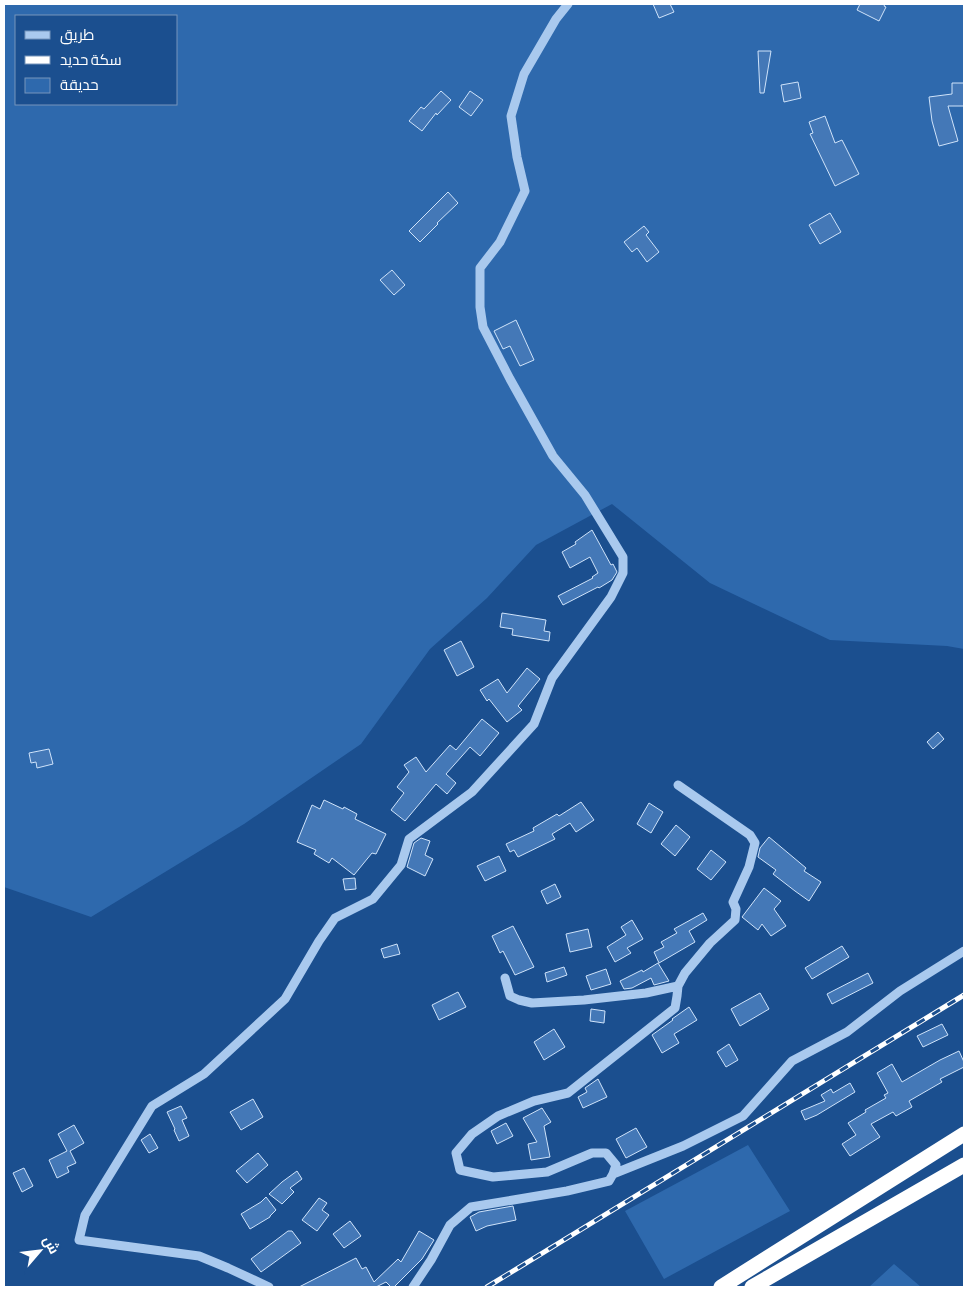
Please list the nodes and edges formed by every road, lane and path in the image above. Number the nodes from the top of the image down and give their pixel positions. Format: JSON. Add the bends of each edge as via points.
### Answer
{"nodes":[{"id":1,"x":568,"y":4,"type":"edge"},
{"id":2,"x":678,"y":785,"type":"dead end"},
{"id":3,"x":964,"y":951,"type":"edge"},
{"id":4,"x":505,"y":978,"type":"dead end"},
{"id":5,"x":678,"y":986,"type":"junction"},
{"id":6,"x":964,"y":1134,"type":"edge"},
{"id":7,"x":964,"y":1165,"type":"edge"},
{"id":8,"x":613,"y":1174,"type":"junction"},
{"id":9,"x":269,"y":1287,"type":"edge"},
{"id":10,"x":413,"y":1287,"type":"edge"},
{"id":11,"x":722,"y":1287,"type":"edge"},
{"id":12,"x":752,"y":1287,"type":"edge"}],
"edges":[{"from":1,"to":9,"type":"street","via":[[524,74],[511,116],[525,191],[500,242],[480,268],[480,307],[483,327],[510,379],[553,456],[585,494],[623,557],[623,573],[611,597],[552,678],[534,724],[472,792],[409,840],[401,865],[373,899],[335,918],[285,999],[204,1074],[152,1106],[85,1215],[79,1240],[199,1256]]},
{"from":2,"to":5,"type":"street","via":[[750,834],[755,843],[750,867],[732,902],[736,909],[735,920],[710,943]]},
{"from":3,"to":8,"type":"street","via":[[900,990],[847,1032],[792,1061],[743,1116],[683,1146]]},
{"from":4,"to":5,"type":"street","via":[[510,996],[532,1003],[637,994]]},
{"from":5,"to":8,"type":"street","via":[[675,1008],[568,1093],[534,1101],[498,1116],[472,1134],[456,1153],[460,1170],[493,1177],[547,1172],[592,1154],[606,1153],[616,1165]]},
{"from":6,"to":11,"type":"highway"},
{"from":7,"to":12,"type":"highway"},
{"from":8,"to":10,"type":"street","via":[[608,1182],[471,1207],[450,1225]]}]}
